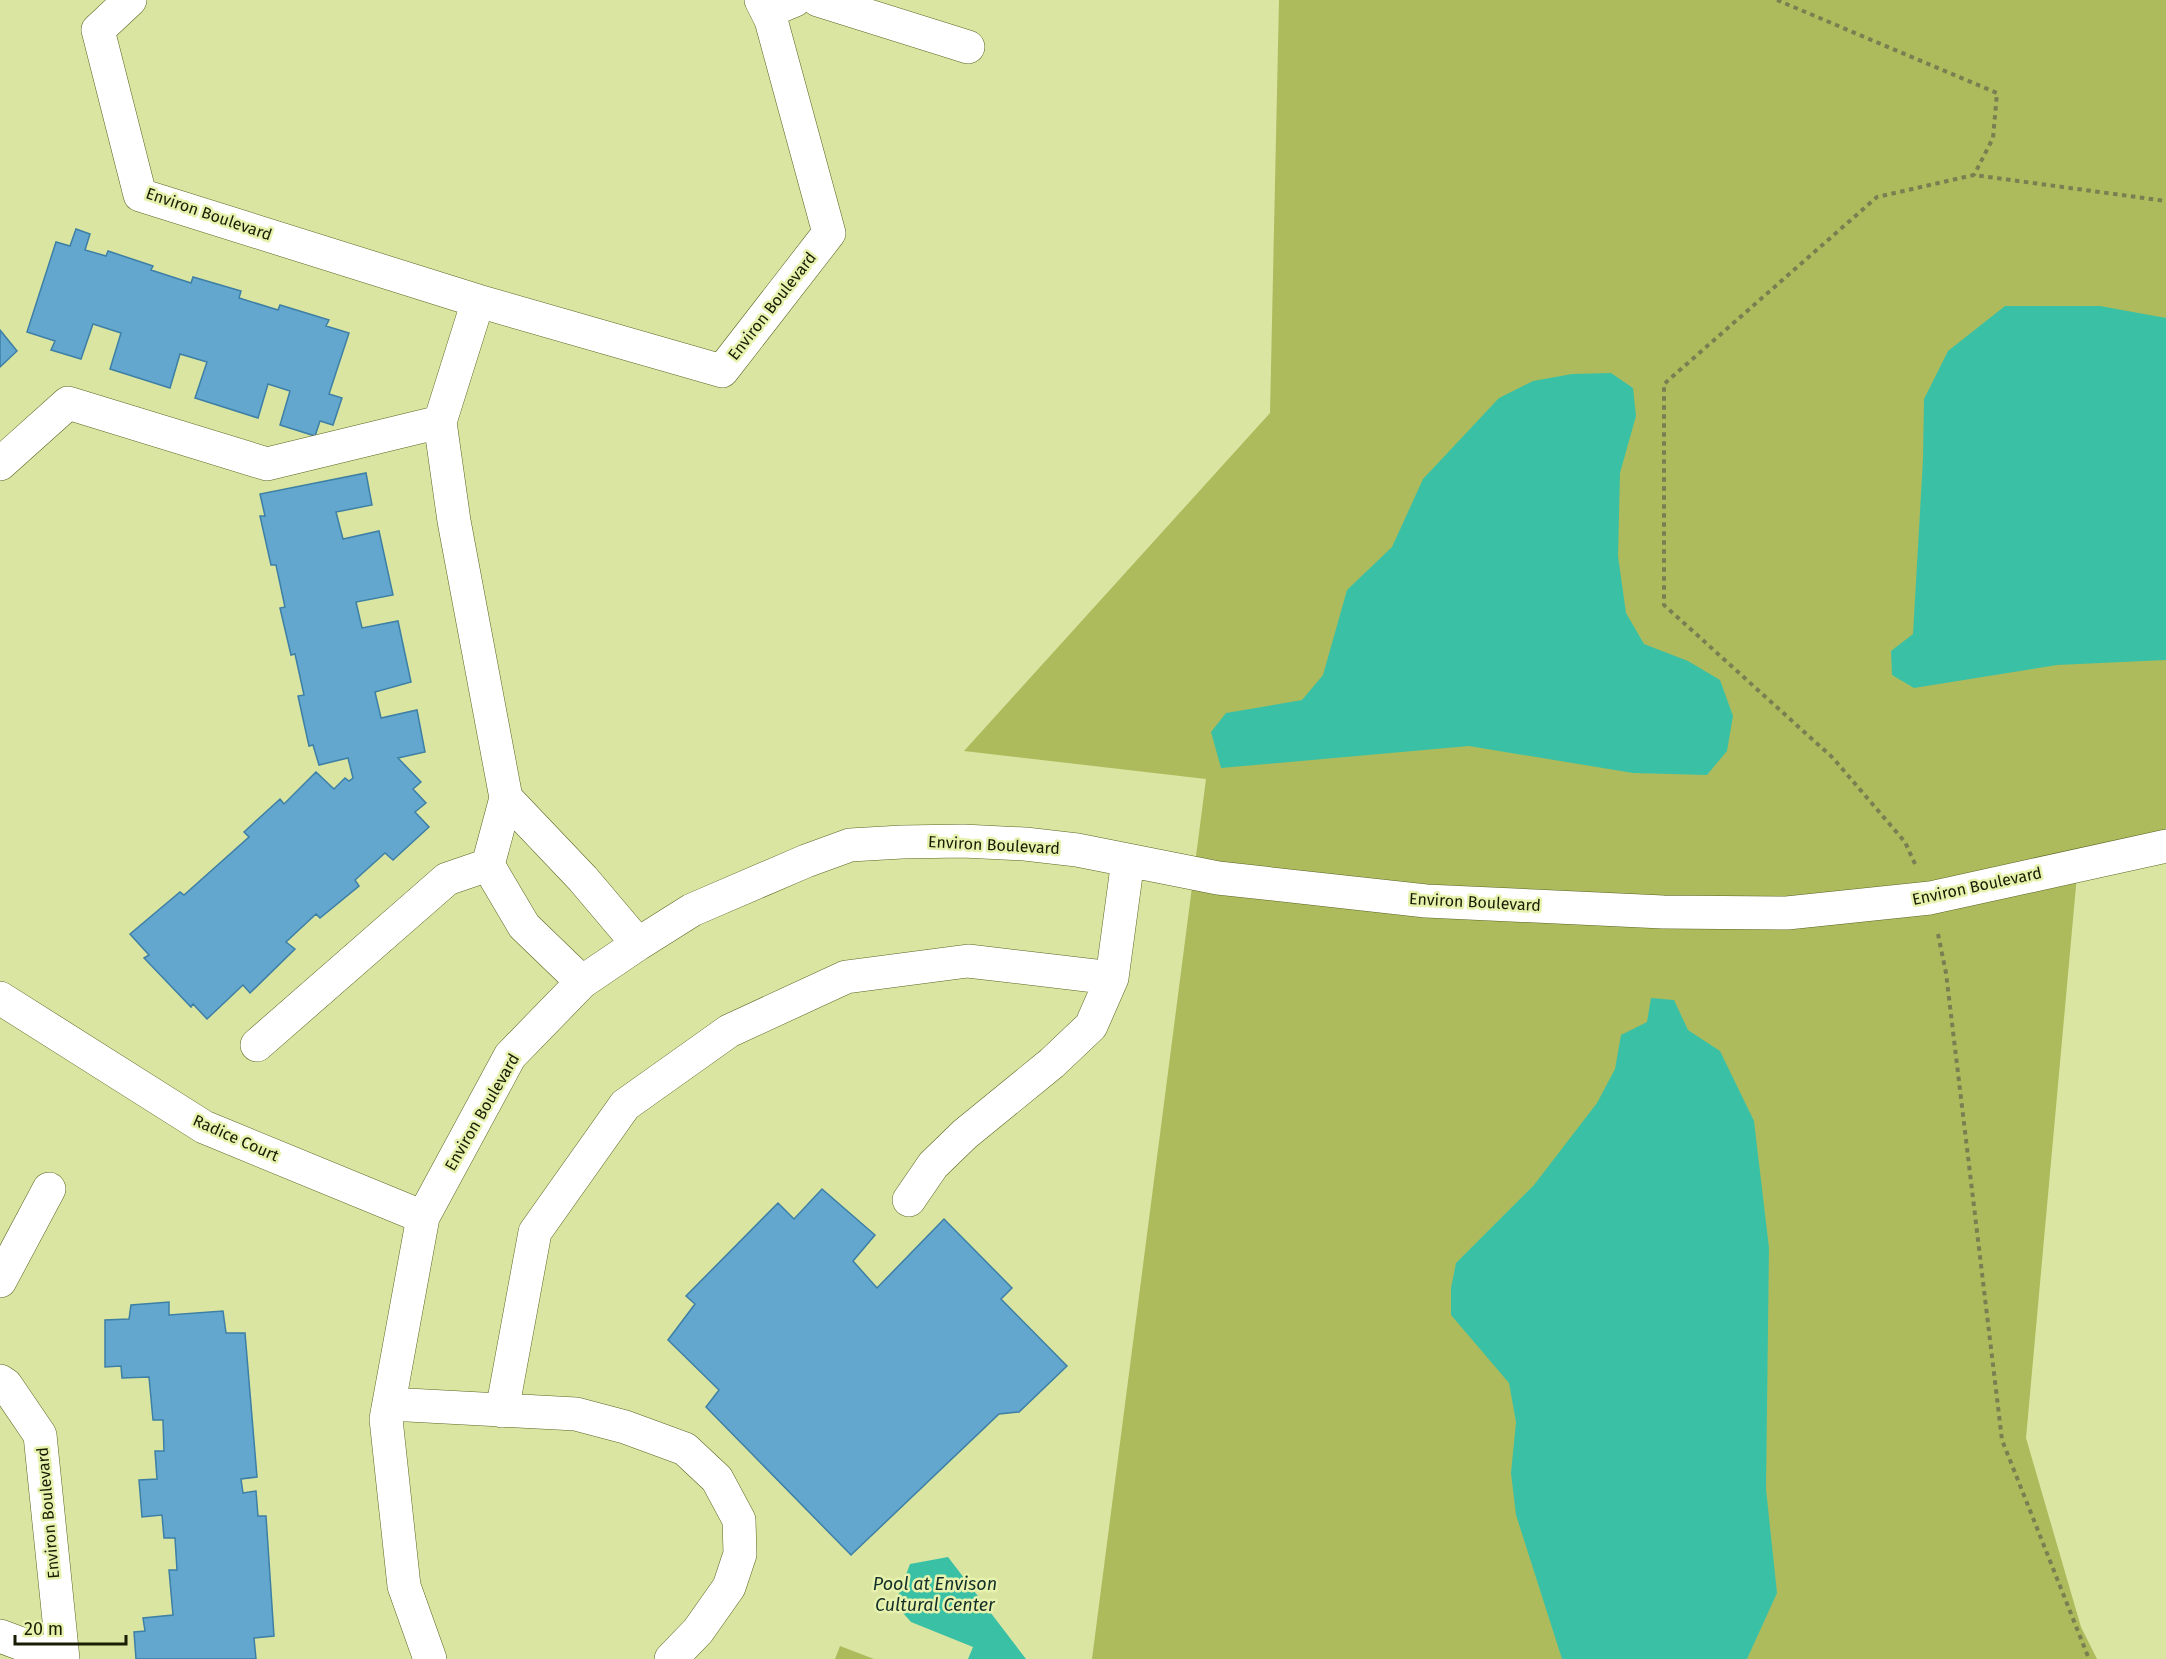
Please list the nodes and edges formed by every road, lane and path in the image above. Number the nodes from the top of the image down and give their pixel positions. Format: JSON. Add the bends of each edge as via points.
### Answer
{"nodes":[{"id":1,"x":130,"y":0,"type":"edge"},
{"id":2,"x":818,"y":0,"type":"edge"},
{"id":3,"x":1778,"y":0,"type":"edge"},
{"id":4,"x":776,"y":7,"type":"edge"},
{"id":5,"x":968,"y":47,"type":"dead end"},
{"id":6,"x":1974,"y":175,"type":"junction"},
{"id":7,"x":2166,"y":201,"type":"edge"},
{"id":8,"x":478,"y":301,"type":"junction"},
{"id":9,"x":440,"y":422,"type":"junction"},
{"id":10,"x":0,"y":464,"type":"edge"},
{"id":11,"x":506,"y":798,"type":"junction"},
{"id":12,"x":2166,"y":846,"type":"edge"},
{"id":13,"x":1128,"y":860,"type":"junction"},
{"id":14,"x":488,"y":865,"type":"junction"},
{"id":15,"x":1930,"y":898,"type":"junction"},
{"id":16,"x":638,"y":944,"type":"junction"},
{"id":17,"x":1112,"y":978,"type":"junction"},
{"id":18,"x":582,"y":982,"type":"junction"},
{"id":19,"x":0,"y":998,"type":"edge"},
{"id":20,"x":257,"y":1045,"type":"dead end"},
{"id":21,"x":49,"y":1189,"type":"dead end"},
{"id":22,"x":909,"y":1200,"type":"dead end"},
{"id":23,"x":423,"y":1217,"type":"junction"},
{"id":24,"x":0,"y":1281,"type":"edge"},
{"id":25,"x":0,"y":1381,"type":"edge"},
{"id":26,"x":389,"y":1404,"type":"junction"},
{"id":27,"x":502,"y":1410,"type":"junction"},
{"id":28,"x":0,"y":1636,"type":"edge"},
{"id":29,"x":63,"y":1659,"type":"edge"},
{"id":30,"x":430,"y":1659,"type":"edge"},
{"id":31,"x":671,"y":1659,"type":"edge"},
{"id":32,"x":2089,"y":1659,"type":"edge"}],
"edges":[{"from":1,"to":8,"type":"street","name":"Environ Boulevard","via":[[98,30],[140,195]]},
{"from":2,"to":5,"type":"street"},
{"from":3,"to":6,"type":"path","via":[[1997,93],[1993,138]]},
{"from":4,"to":8,"type":"street","name":"Environ Boulevard","via":[[829,233],[722,371]]},
{"from":6,"to":7,"type":"path"},
{"from":6,"to":15,"type":"path","via":[[1877,197],[1664,384],[1664,605],[1833,758],[1905,842]]},
{"from":8,"to":9,"type":"street"},
{"from":9,"to":10,"type":"street","via":[[267,464],[68,403]]},
{"from":9,"to":11,"type":"street","via":[[454,521]]},
{"from":11,"to":14,"type":"street"},
{"from":11,"to":16,"type":"street","via":[[584,879]]},
{"from":12,"to":15,"type":"street","name":"Environ Boulevard"},
{"from":13,"to":15,"type":"street","name":"Environ Boulevard","via":[[1218,878],[1450,902],[1663,912],[1788,913]]},
{"from":13,"to":16,"type":"street","name":"Environ Boulevard","via":[[1025,844],[963,840],[850,845],[692,910]]},
{"from":13,"to":17,"type":"street"},
{"from":14,"to":18,"type":"street","via":[[525,926]]},
{"from":14,"to":20,"type":"street","via":[[447,879]]},
{"from":15,"to":32,"type":"path","via":[[1946,973],[2002,1440]]},
{"from":16,"to":18,"type":"street","name":"Environ Boulevard"},
{"from":17,"to":22,"type":"street","via":[[1091,1026],[965,1134],[933,1165]]},
{"from":17,"to":27,"type":"street","via":[[968,962],[846,977],[719,1038],[625,1105],[535,1232]]},
{"from":18,"to":23,"type":"street","name":"Environ Boulevard","via":[[510,1056]]},
{"from":19,"to":23,"type":"street","name":"Radice Court","via":[[204,1127]]},
{"from":21,"to":24,"type":"street"},
{"from":23,"to":26,"type":"street","name":"Environ Boulevard"},
{"from":25,"to":29,"type":"street","name":"Environ Boulevard","via":[[40,1435]]},
{"from":26,"to":27,"type":"street"},
{"from":26,"to":30,"type":"street","name":"Environ Boulevard","via":[[386,1419],[404,1586]]},
{"from":27,"to":31,"type":"street","via":[[576,1414],[625,1427],[685,1449],[717,1479],[739,1520],[740,1554],[729,1587],[698,1631]]},
{"from":28,"to":29,"type":"street"}]}
